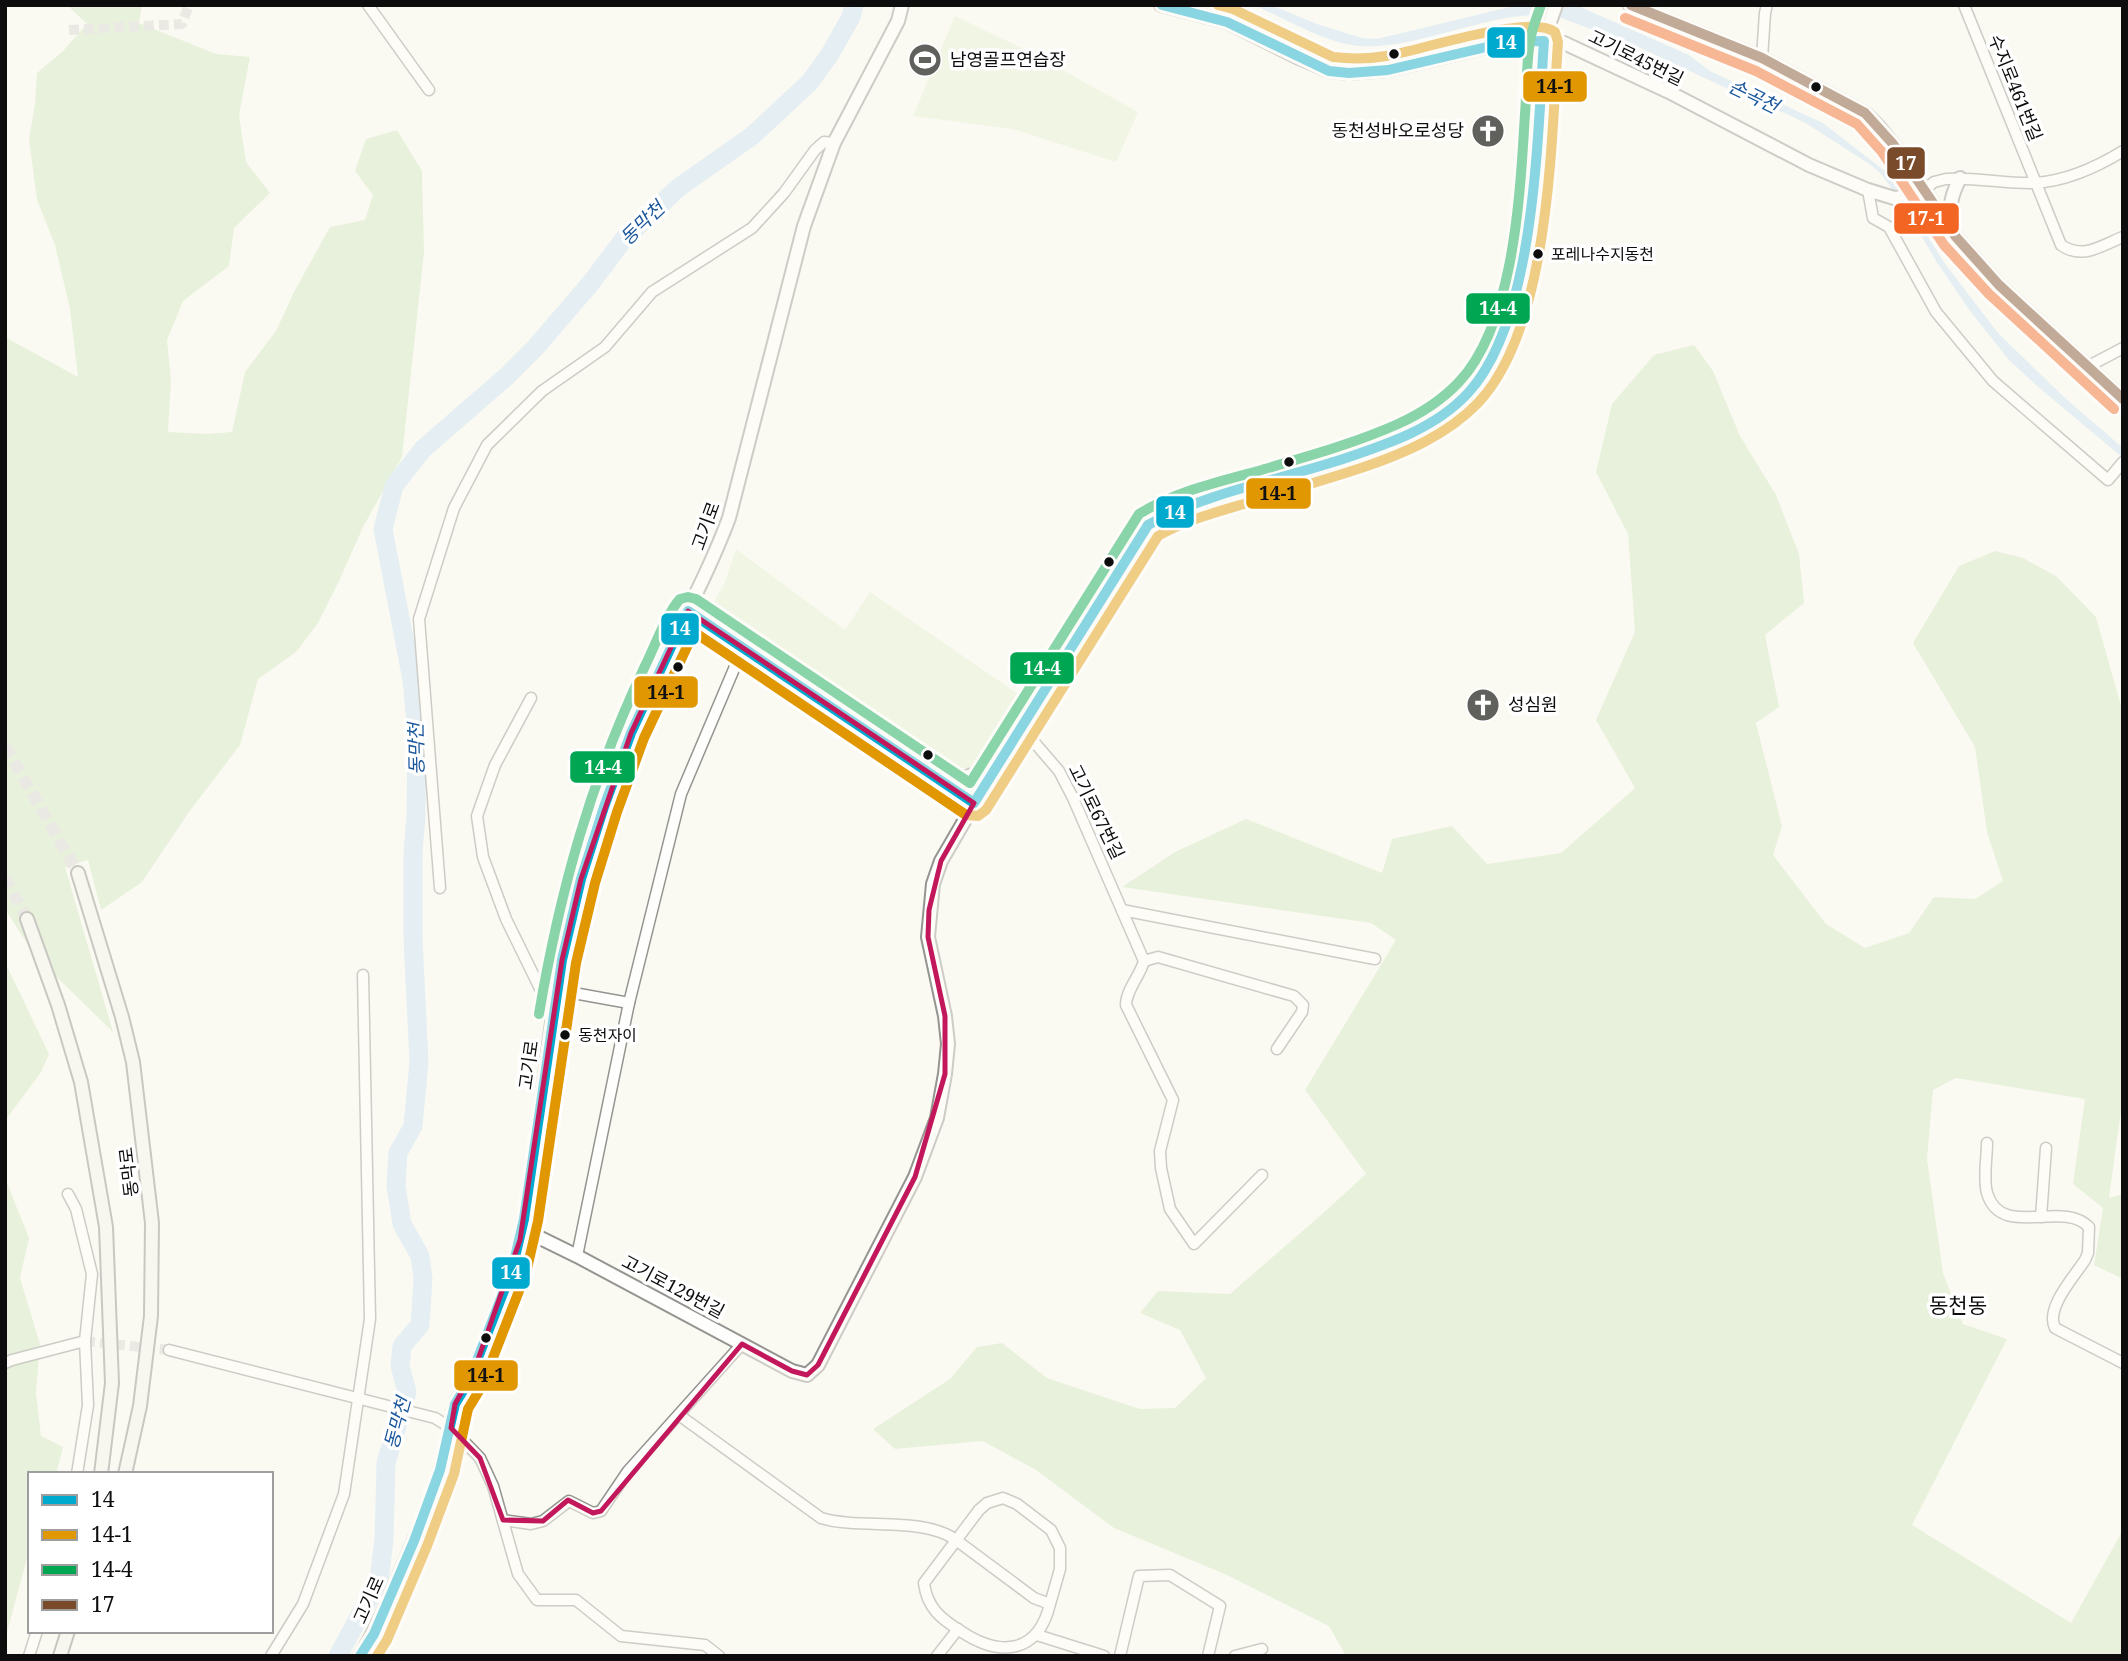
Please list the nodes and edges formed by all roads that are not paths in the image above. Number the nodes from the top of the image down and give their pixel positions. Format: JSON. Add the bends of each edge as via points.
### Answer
{"nodes":[{"id":1,"x":368,"y":5,"type":"edge"},
{"id":2,"x":902,"y":5,"type":"edge"},
{"id":3,"x":1161,"y":5,"type":"edge"},
{"id":4,"x":1556,"y":5,"type":"edge"},
{"id":5,"x":1630,"y":5,"type":"edge"},
{"id":6,"x":1767,"y":5,"type":"edge"},
{"id":7,"x":1964,"y":5,"type":"edge"},
{"id":8,"x":1545,"y":41,"type":"junction"},
{"id":9,"x":1762,"y":58,"type":"junction"},
{"id":10,"x":429,"y":90,"type":"dead end"},
{"id":11,"x":834,"y":143,"type":"junction"},
{"id":12,"x":2123,"y":150,"type":"edge"},
{"id":13,"x":1960,"y":178,"type":"junction"},
{"id":14,"x":2036,"y":183,"type":"junction"},
{"id":15,"x":1868,"y":190,"type":"junction"},
{"id":16,"x":1923,"y":191,"type":"junction"},
{"id":17,"x":1956,"y":237,"type":"junction"},
{"id":18,"x":2123,"y":237,"type":"edge"},
{"id":19,"x":2123,"y":348,"type":"edge"},
{"id":20,"x":2087,"y":367,"type":"junction"},
{"id":21,"x":2123,"y":399,"type":"edge"},
{"id":22,"x":2123,"y":462,"type":"edge"},
{"id":23,"x":688,"y":611,"type":"junction"},
{"id":24,"x":743,"y":649,"type":"junction"},
{"id":25,"x":531,"y":698,"type":"dead end"},
{"id":26,"x":1023,"y":728,"type":"junction"},
{"id":27,"x":996,"y":767,"type":"junction"},
{"id":28,"x":931,"y":774,"type":"junction"},
{"id":29,"x":974,"y":803,"type":"junction"},
{"id":30,"x":78,"y":873,"type":"tunnel mouth"},
{"id":31,"x":440,"y":888,"type":"dead end"},
{"id":32,"x":1122,"y":910,"type":"junction"},
{"id":33,"x":27,"y":919,"type":"tunnel mouth"},
{"id":34,"x":1375,"y":959,"type":"dead end"},
{"id":35,"x":1144,"y":961,"type":"junction"},
{"id":36,"x":363,"y":975,"type":"dead end"},
{"id":37,"x":557,"y":990,"type":"junction"},
{"id":38,"x":629,"y":1003,"type":"junction"},
{"id":39,"x":553,"y":1016,"type":"junction"},
{"id":40,"x":1277,"y":1049,"type":"dead end"},
{"id":41,"x":1987,"y":1143,"type":"dead end"},
{"id":42,"x":2046,"y":1148,"type":"dead end"},
{"id":43,"x":1262,"y":1175,"type":"dead end"},
{"id":44,"x":68,"y":1194,"type":"dead end"},
{"id":45,"x":2041,"y":1217,"type":"junction"},
{"id":46,"x":522,"y":1229,"type":"junction"},
{"id":47,"x":577,"y":1256,"type":"junction"},
{"id":48,"x":85,"y":1341,"type":"junction"},
{"id":49,"x":742,"y":1344,"type":"junction"},
{"id":50,"x":169,"y":1350,"type":"tunnel mouth"},
{"id":51,"x":5,"y":1363,"type":"edge"},
{"id":52,"x":2123,"y":1363,"type":"edge"},
{"id":53,"x":357,"y":1400,"type":"junction"},
{"id":54,"x":679,"y":1415,"type":"junction"},
{"id":55,"x":452,"y":1428,"type":"junction"},
{"id":56,"x":77,"y":1472,"type":"edge"},
{"id":57,"x":100,"y":1472,"type":"edge"},
{"id":58,"x":125,"y":1472,"type":"edge"},
{"id":59,"x":503,"y":1520,"type":"junction"},
{"id":60,"x":956,"y":1540,"type":"junction"},
{"id":61,"x":1050,"y":1604,"type":"junction"},
{"id":62,"x":958,"y":1629,"type":"junction"},
{"id":63,"x":36,"y":1633,"type":"edge"},
{"id":64,"x":67,"y":1633,"type":"edge"},
{"id":65,"x":1037,"y":1635,"type":"junction"},
{"id":66,"x":1262,"y":1650,"type":"dead end"},
{"id":67,"x":29,"y":1656,"type":"edge"},
{"id":68,"x":60,"y":1656,"type":"edge"},
{"id":69,"x":271,"y":1656,"type":"edge"},
{"id":70,"x":360,"y":1656,"type":"edge"},
{"id":71,"x":719,"y":1656,"type":"edge"},
{"id":72,"x":937,"y":1656,"type":"edge"},
{"id":73,"x":1104,"y":1656,"type":"edge"},
{"id":74,"x":1120,"y":1656,"type":"edge"},
{"id":75,"x":1209,"y":1656,"type":"edge"},
{"id":76,"x":1235,"y":1656,"type":"edge"}],
"edges":[{"from":1,"to":10,"type":"street"},
{"from":2,"to":11,"type":"street","name":"고기로"},
{"from":3,"to":8,"type":"street","name":"고기로45번길","via":[[1227,22],[1329,71],[1349,74],[1388,70],[1508,42]]},
{"from":4,"to":8,"type":"street"},
{"from":5,"to":9,"type":"street"},
{"from":6,"to":9,"type":"street"},
{"from":7,"to":14,"type":"street","name":"수지로461번길"},
{"from":8,"to":15,"type":"street","name":"고기로45번길","via":[[1564,43]]},
{"from":8,"to":26,"type":"street","via":[[1533,199],[1518,285],[1502,337],[1478,381],[1443,414],[1389,443],[1210,500],[1148,525]]},
{"from":9,"to":16,"type":"street","via":[[1865,113],[1893,144]]},
{"from":11,"to":23,"type":"street","name":"고기로","via":[[804,226],[729,518]]},
{"from":11,"to":31,"type":"street","via":[[824,142],[815,150],[752,228],[652,292],[605,347],[542,391],[487,445],[454,508],[419,619]]},
{"from":12,"to":14,"type":"street","via":[[2074,174]]},
{"from":13,"to":14,"type":"street"},
{"from":13,"to":16,"type":"street","via":[[1934,182]]},
{"from":13,"to":17,"type":"street","via":[[1949,211]]},
{"from":14,"to":18,"type":"street","name":"수지로461번길","via":[[2061,245],[2069,251],[2081,254]]},
{"from":15,"to":16,"type":"street","name":"고기로45번길","via":[[1894,198]]},
{"from":15,"to":22,"type":"street","via":[[1873,218],[1889,228],[1936,312],[1993,381],[2108,480]]},
{"from":16,"to":17,"type":"street"},
{"from":17,"to":20,"type":"street","via":[[1999,285]]},
{"from":19,"to":20,"type":"street"},
{"from":20,"to":21,"type":"street"},
{"from":23,"to":24,"type":"street"},
{"from":23,"to":37,"type":"street","name":"고기로","via":[[640,711],[607,798],[574,904]]},
{"from":24,"to":28,"type":"street"},
{"from":24,"to":38,"type":"street","via":[[681,794]]},
{"from":25,"to":39,"type":"street","via":[[495,765],[477,816],[482,857]]},
{"from":26,"to":27,"type":"street"},
{"from":26,"to":32,"type":"street","name":"고기로67번길","via":[[1064,781]]},
{"from":27,"to":28,"type":"street","via":[[960,779]]},
{"from":27,"to":29,"type":"street"},
{"from":28,"to":29,"type":"street"},
{"from":29,"to":49,"type":"street","name":"고기로129번길","via":[[933,884],[928,937],[948,1044],[937,1118],[915,1177],[818,1365],[807,1375],[792,1371]]},
{"from":30,"to":58,"type":"main road","name":"동막로","via":[[133,1062],[152,1223],[152,1316]]},
{"from":32,"to":34,"type":"street"},
{"from":32,"to":35,"type":"street","name":"고기로67번길"},
{"from":33,"to":57,"type":"main road","name":"동막로","via":[[81,1082],[106,1227],[113,1383]]},
{"from":35,"to":40,"type":"street","via":[[1158,957],[1294,996],[1303,1005],[1302,1012]]},
{"from":35,"to":43,"type":"street","via":[[1126,1005],[1173,1100],[1160,1151],[1170,1209],[1194,1244]]},
{"from":36,"to":53,"type":"street","via":[[370,1319]]},
{"from":37,"to":38,"type":"street"},
{"from":37,"to":39,"type":"street","name":"고기로"},
{"from":38,"to":47,"type":"street"},
{"from":39,"to":46,"type":"street","name":"고기로"},
{"from":41,"to":45,"type":"street","via":[[1986,1187],[1992,1203],[2009,1216]]},
{"from":42,"to":45,"type":"street"},
{"from":44,"to":48,"type":"street","via":[[92,1273]]},
{"from":45,"to":52,"type":"street","via":[[2078,1217],[2089,1227],[2088,1253],[2054,1307],[2055,1328]]},
{"from":46,"to":47,"type":"street","name":"고기로129번길"},
{"from":46,"to":55,"type":"street","name":"고기로","via":[[484,1344],[454,1404]]},
{"from":47,"to":49,"type":"street","name":"고기로129번길"},
{"from":48,"to":51,"type":"street"},
{"from":48,"to":56,"type":"street","via":[[88,1405]]},
{"from":49,"to":54,"type":"street"},
{"from":50,"to":53,"type":"street"},
{"from":53,"to":55,"type":"street","via":[[435,1418]]},
{"from":53,"to":69,"type":"street","via":[[344,1494],[303,1604]]},
{"from":54,"to":59,"type":"street","via":[[628,1471],[601,1511],[593,1513],[569,1501],[543,1521]]},
{"from":54,"to":60,"type":"street","via":[[821,1518],[839,1524],[921,1527]]},
{"from":55,"to":59,"type":"street","via":[[480,1458]]},
{"from":55,"to":70,"type":"street","name":"고기로","via":[[414,1541]]},
{"from":59,"to":71,"type":"street","via":[[518,1574],[537,1600],[576,1600],[621,1636],[705,1645]]},
{"from":60,"to":61,"type":"street","via":[[1034,1598]]},
{"from":60,"to":61,"type":"street","via":[[987,1503],[1003,1498],[1017,1504],[1051,1530],[1060,1548],[1060,1569]]},
{"from":60,"to":62,"type":"street","via":[[924,1583],[930,1606]]},
{"from":61,"to":65,"type":"street"},
{"from":62,"to":65,"type":"street","via":[[994,1648],[1015,1647]]},
{"from":62,"to":72,"type":"street"},
{"from":63,"to":67,"type":"street"},
{"from":64,"to":68,"type":"main road"},
{"from":65,"to":73,"type":"street"},
{"from":66,"to":76,"type":"street"},
{"from":74,"to":75,"type":"street","via":[[1139,1576],[1170,1575],[1220,1606]]}]}
